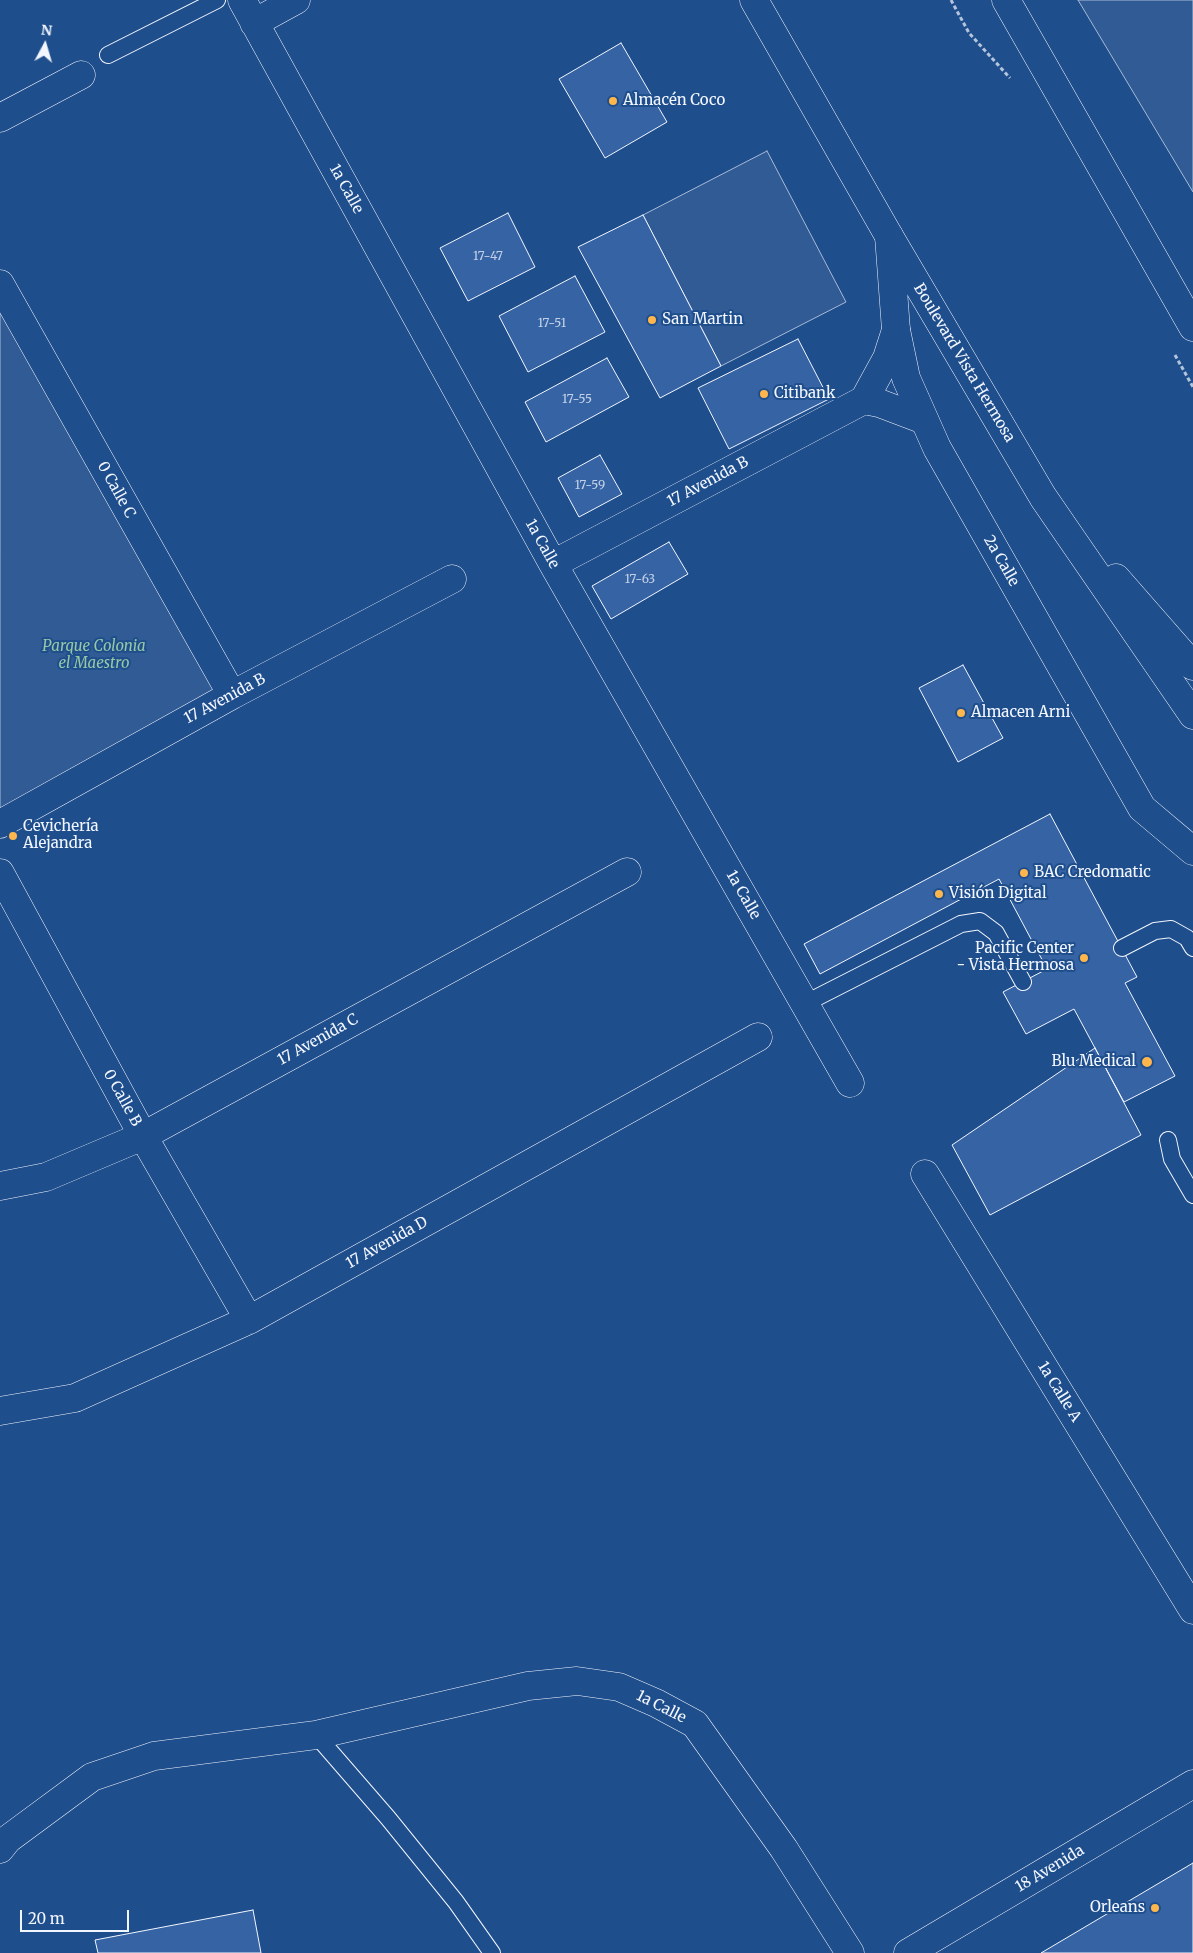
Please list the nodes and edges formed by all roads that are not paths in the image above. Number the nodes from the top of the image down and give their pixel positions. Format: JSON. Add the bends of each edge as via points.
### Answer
{"nodes":[{"id":1,"x":217,"y":0,"type":"edge"},
{"id":2,"x":296,"y":0,"type":"edge"},
{"id":3,"x":754,"y":0,"type":"edge"},
{"id":4,"x":1006,"y":0,"type":"edge"},
{"id":5,"x":248,"y":12,"type":"edge"},
{"id":6,"x":108,"y":54,"type":"dead end"},
{"id":7,"x":81,"y":75,"type":"dead end"},
{"id":8,"x":0,"y":118,"type":"edge"},
{"id":9,"x":889,"y":236,"type":"junction"},
{"id":10,"x":0,"y":284,"type":"edge"},
{"id":11,"x":1193,"y":327,"type":"edge"},
{"id":12,"x":896,"y":330,"type":"junction"},
{"id":13,"x":864,"y":400,"type":"junction"},
{"id":14,"x":924,"y":420,"type":"junction"},
{"id":15,"x":1043,"y":497,"type":"junction"},
{"id":16,"x":553,"y":564,"type":"junction"},
{"id":17,"x":452,"y":580,"type":"dead end"},
{"id":18,"x":1193,"y":666,"type":"edge"},
{"id":19,"x":232,"y":695,"type":"junction"},
{"id":20,"x":1193,"y":715,"type":"edge"},
{"id":21,"x":0,"y":824,"type":"edge"},
{"id":22,"x":1193,"y":851,"type":"edge"},
{"id":23,"x":627,"y":872,"type":"dead end"},
{"id":24,"x":0,"y":873,"type":"edge"},
{"id":25,"x":1122,"y":948,"type":"dead end"},
{"id":26,"x":1193,"y":948,"type":"edge"},
{"id":27,"x":1023,"y":982,"type":"dead end"},
{"id":28,"x":806,"y":1003,"type":"junction"},
{"id":29,"x":758,"y":1037,"type":"dead end"},
{"id":30,"x":850,"y":1083,"type":"dead end"},
{"id":31,"x":143,"y":1136,"type":"junction"},
{"id":32,"x":1168,"y":1140,"type":"dead end"},
{"id":33,"x":925,"y":1174,"type":"dead end"},
{"id":34,"x":0,"y":1186,"type":"edge"},
{"id":35,"x":1193,"y":1195,"type":"edge"},
{"id":36,"x":249,"y":1320,"type":"junction"},
{"id":37,"x":0,"y":1411,"type":"edge"},
{"id":38,"x":1193,"y":1610,"type":"edge"},
{"id":39,"x":316,"y":1735,"type":"junction"},
{"id":40,"x":1193,"y":1784,"type":"edge"},
{"id":41,"x":0,"y":1849,"type":"edge"},
{"id":42,"x":492,"y":1953,"type":"edge"},
{"id":43,"x":850,"y":1953,"type":"edge"},
{"id":44,"x":908,"y":1953,"type":"edge"}],
"edges":[{"from":1,"to":6,"type":"lane"},
{"from":2,"to":5,"type":"street"},
{"from":3,"to":9,"type":"street","name":"Boulevard Vista Hermosa"},
{"from":4,"to":11,"type":"street"},
{"from":5,"to":16,"type":"street","name":"1a Calle"},
{"from":7,"to":8,"type":"street"},
{"from":9,"to":12,"type":"street","name":"2a Calle"},
{"from":9,"to":15,"type":"street","name":"Boulevard Vista Hermosa"},
{"from":10,"to":19,"type":"street","name":"0 Calle C"},
{"from":12,"to":13,"type":"street","via":[[887,358]]},
{"from":12,"to":14,"type":"street","name":"2a Calle","via":[[906,378]]},
{"from":13,"to":14,"type":"street"},
{"from":13,"to":16,"type":"street","name":"17 Avenida B"},
{"from":14,"to":22,"type":"street","name":"2a Calle","via":[[1142,808]]},
{"from":15,"to":18,"type":"street"},
{"from":15,"to":20,"type":"street","name":"Boulevard Vista Hermosa"},
{"from":16,"to":28,"type":"street","name":"1a Calle"},
{"from":17,"to":19,"type":"street","name":"17 Avenida B"},
{"from":19,"to":21,"type":"street","name":"17 Avenida B"},
{"from":23,"to":31,"type":"street","name":"17 Avenida C"},
{"from":24,"to":31,"type":"street","name":"0 Calle B"},
{"from":25,"to":26,"type":"lane","via":[[1155,931],[1172,929],[1187,938]]},
{"from":27,"to":28,"type":"lane","via":[[996,933],[980,921],[961,924]]},
{"from":28,"to":30,"type":"street","name":"1a Calle"},
{"from":29,"to":36,"type":"street","name":"17 Avenida D"},
{"from":31,"to":34,"type":"street","name":"17 Avenida C","via":[[46,1177]]},
{"from":31,"to":36,"type":"street","name":"0 Calle B"},
{"from":32,"to":35,"type":"lane","via":[[1172,1158]]},
{"from":33,"to":38,"type":"street","name":"1a Calle A"},
{"from":36,"to":37,"type":"street","name":"17 Avenida D","via":[[75,1398]]},
{"from":39,"to":41,"type":"street","name":"1a Calle","via":[[154,1756],[92,1777],[8,1839]]},
{"from":39,"to":42,"type":"lane","via":[[450,1895]]},
{"from":39,"to":43,"type":"street","name":"1a Calle","via":[[528,1686],[577,1681],[619,1687],[695,1724],[784,1849]]},
{"from":40,"to":44,"type":"street","name":"18 Avenida"}]}
